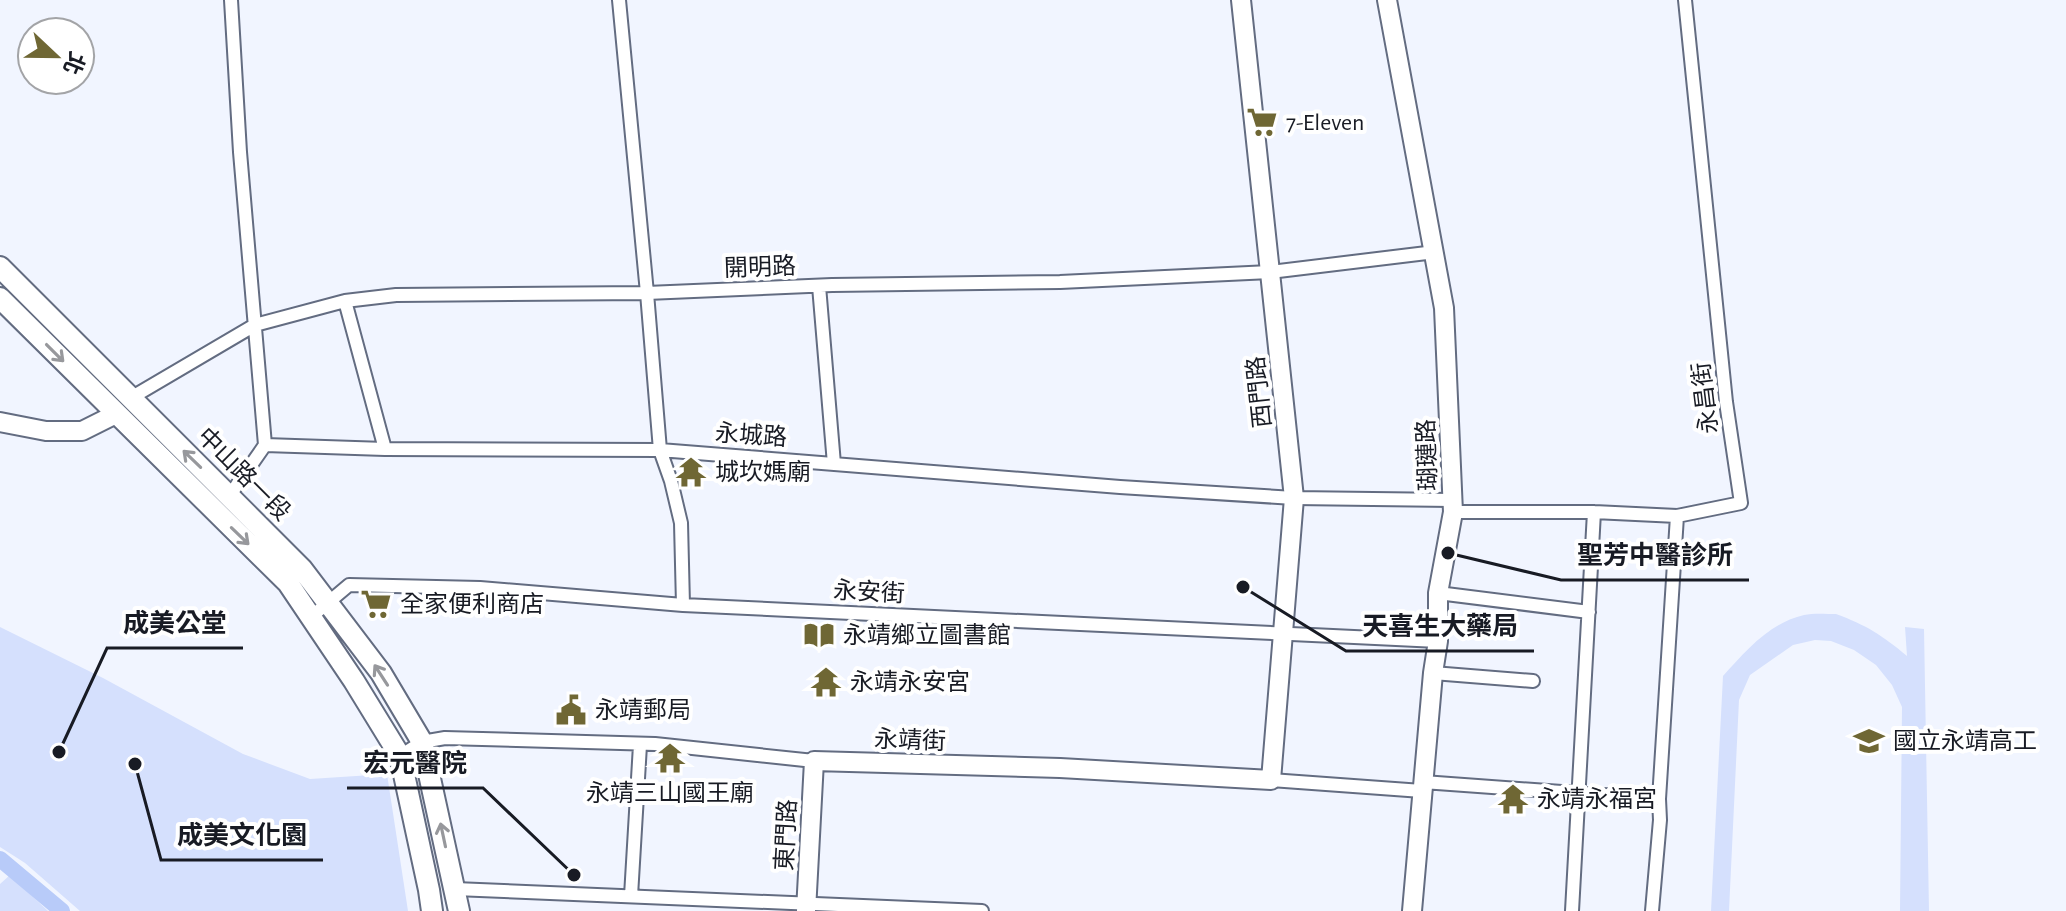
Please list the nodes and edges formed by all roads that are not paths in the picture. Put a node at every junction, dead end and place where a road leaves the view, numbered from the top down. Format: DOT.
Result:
graph roads {
  1 [pos="231,0"];
  2 [pos="619,0"];
  3 [pos="1241,0"];
  4 [pos="1387,0"];
  5 [pos="1685,0"];
  6 [pos="1435,252"];
  7 [pos="0,267"];
  8 [pos="1270,272"];
  9 [pos="819,286"];
  10 [pos="647,293"];
  11 [pos="0,298"];
  12 [pos="345,301"];
  13 [pos="255,325"];
  14 [pos="130,398"];
  15 [pos="116,414"];
  16 [pos="0,422"];
  17 [pos="265,445"];
  18 [pos="385,449"];
  19 [pos="660,450"];
  20 [pos="834,464"];
  21 [pos="230,495"];
  22 [pos="1294,498"];
  23 [pos="1453,506"];
  24 [pos="1594,512"];
  25 [pos="1677,516"];
  26 [pos="1438,593"];
  27 [pos="328,602"];
  28 [pos="683,605"];
  29 [pos="1589,612"];
  30 [pos="311,617"];
  31 [pos="1284,633"];
  32 [pos="1438,641"];
  33 [pos="1433,673"];
  34 [pos="1533,681"];
  35 [pos="422,742"];
  36 [pos="640,745"];
  37 [pos="400,756"];
  38 [pos="814,761"];
  39 [pos="1271,780"];
  40 [pos="1423,786"];
  41 [pos="1579,793"];
  42 [pos="1659,799"];
  43 [pos="455,889"];
  44 [pos="631,896"];
  45 [pos="806,907"];
  46 [pos="432,911"];
  47 [pos="459,911"];
  48 [pos="982,911"];
  49 [pos="1412,911"];
  50 [pos="1572,911"];
  51 [pos="1652,911"];
  1 -- 13 [label="street"];
  2 -- 10 [label="street"];
  3 -- 8 [label="street, 西門路"];
  4 -- 6 [label="street, 瑚璉路"];
  5 -- 25 [label="street, 永昌街"];
  6 -- 8 [label="street, 開明路"];
  6 -- 23 [label="street, 瑚璉路"];
  7 -- 14 [label="main road, 中山路一段"];
  8 -- 9 [label="street, 開明路"];
  8 -- 22 [label="street, 西門路"];
  9 -- 10 [label="street, 開明路"];
  9 -- 20 [label="street"];
  10 -- 12 [label="street, 開明路"];
  10 -- 19 [label="street"];
  11 -- 15 [label="main road, 中山路一段, one-way"];
  12 -- 13 [label="street, 開明路"];
  12 -- 18 [label="street"];
  13 -- 14 [label="street, 開明路"];
  13 -- 17 [label="street"];
  14 -- 15 [label="street, 開明路"];
  21 -- 14 [label="main road, 中山路一段, one-way"];
  15 -- 16 [label="street"];
  15 -- 30 [label="main road, 中山路一段, one-way"];
  17 -- 18 [label="street, 永城路"];
  17 -- 21 [label="street"];
  18 -- 19 [label="street, 永城路"];
  19 -- 20 [label="street, 永城路"];
  19 -- 28 [label="street"];
  20 -- 22 [label="street, 永城路"];
  21 -- 27 [label="main road, 中山路一段"];
  22 -- 23 [label="street, 永昌街"];
  22 -- 31 [label="street, 西門路"];
  23 -- 24 [label="street, 永昌街"];
  23 -- 26 [label="street, 瑚璉路"];
  24 -- 25 [label="street, 永昌街"];
  24 -- 29 [label="street"];
  25 -- 42 [label="street"];
  26 -- 29 [label="street"];
  26 -- 32 [label="street, 瑚璉路"];
  27 -- 28 [label="street, 永安街"];
  27 -- 30 [label="street, 永安街"];
  35 -- 27 [label="main road, 中山路一段, one-way"];
  28 -- 31 [label="street, 永安街"];
  29 -- 41 [label="street"];
  30 -- 37 [label="main road, 中山路一段"];
  31 -- 32 [label="street, 永安街"];
  31 -- 39 [label="street, 西門路"];
  32 -- 33 [label="street, 瑚璉路"];
  33 -- 34 [label="street"];
  33 -- 40 [label="street, 瑚璉路"];
  35 -- 36 [label="street, 永靖街"];
  35 -- 37 [label="street, 永靖街"];
  43 -- 35 [label="main road, 中山路一段, one-way"];
  36 -- 38 [label="street, 永靖街"];
  36 -- 44 [label="street"];
  37 -- 46 [label="main road, 中山路一段"];
  38 -- 39 [label="street, 永靖街"];
  38 -- 45 [label="street, 東門路"];
  39 -- 40 [label="street, 永靖街"];
  40 -- 41 [label="street, 永靖街"];
  40 -- 49 [label="street, 瑚璉路"];
  41 -- 42 [label="street, 永靖街"];
  41 -- 50 [label="street"];
  42 -- 51 [label="street"];
  43 -- 44 [label="street"];
  43 -- 47 [label="main road, 中山路一段"];
  44 -- 45 [label="street"];
  45 -- 48 [label="street"];
}
